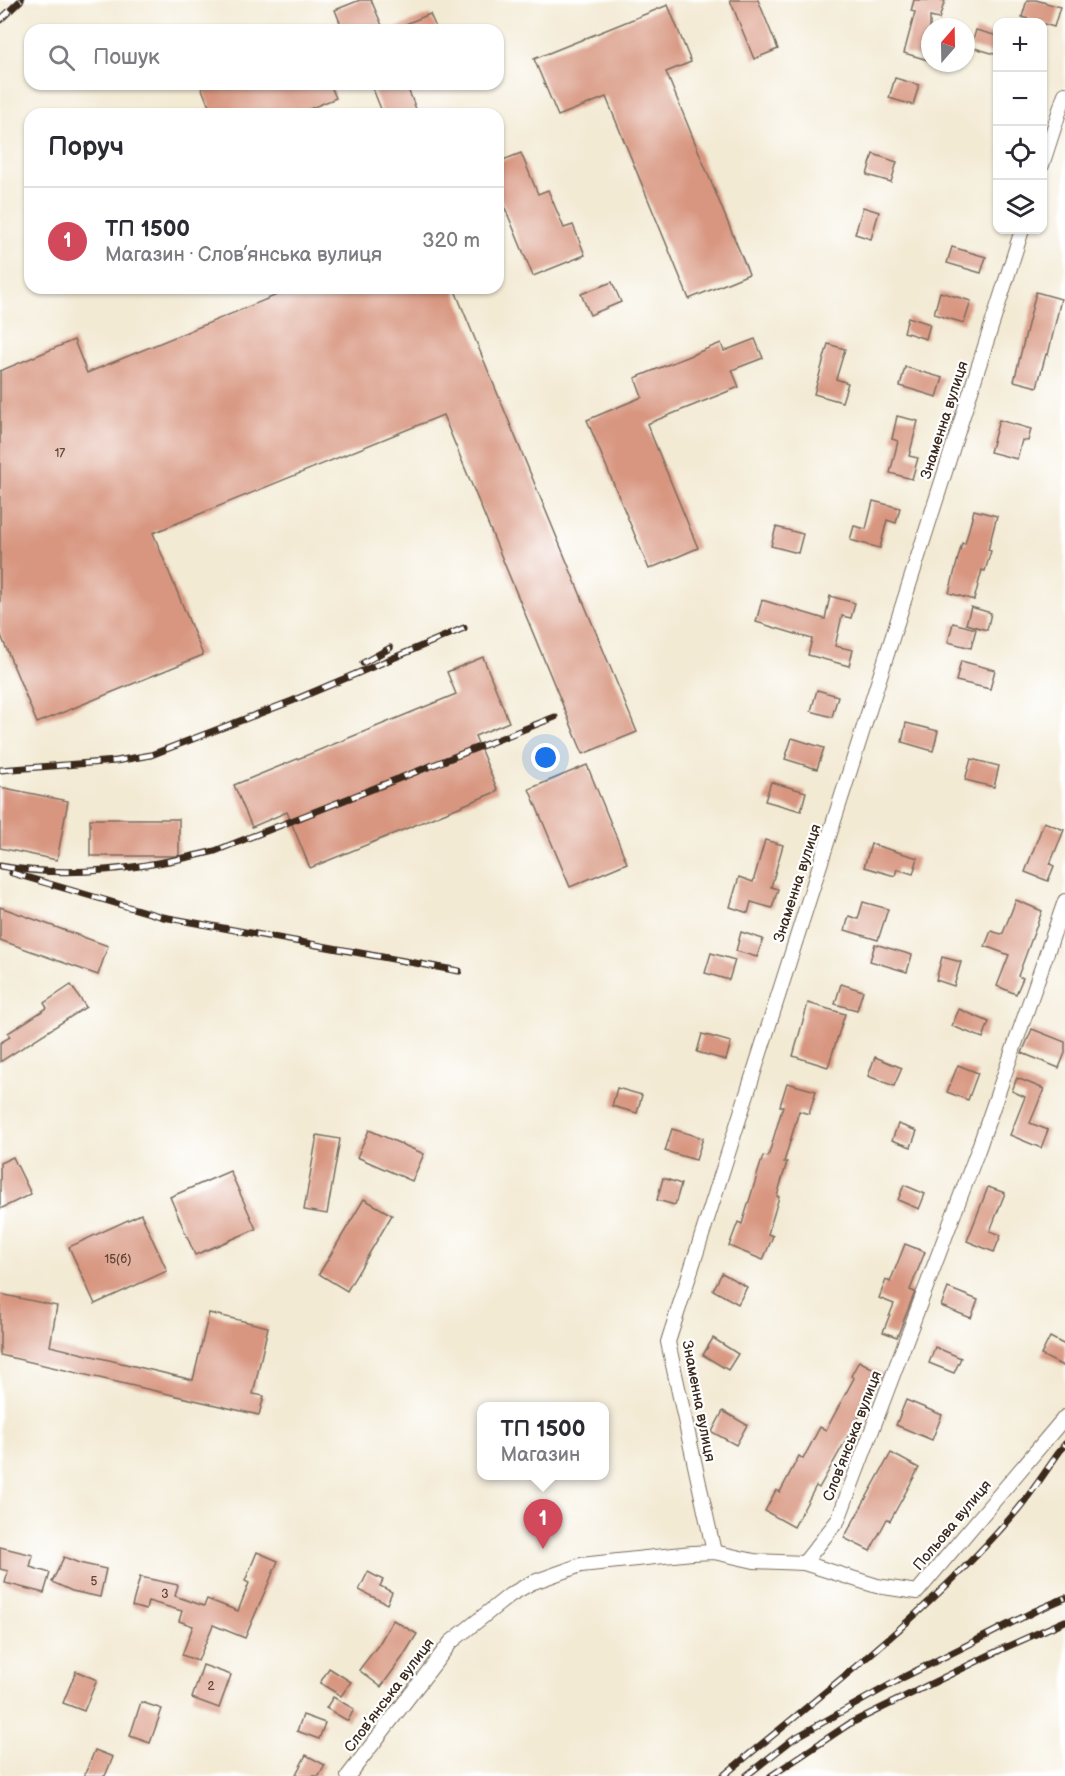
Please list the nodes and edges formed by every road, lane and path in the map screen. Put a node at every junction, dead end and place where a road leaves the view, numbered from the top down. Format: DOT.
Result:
graph roads {
  1 [pos="1065,94"];
  2 [pos="1047,150"];
  3 [pos="1021,234"];
  4 [pos="1065,901"];
  5 [pos="1065,1417"];
  6 [pos="714,1552"];
  7 [pos="804,1563"];
  8 [pos="348,1776"];
  1 -- 2 [label="street"];
  3 -- 6 [label="street, Знаменна вулиця"];
  4 -- 7 [label="street, Слов’янська вулиця"];
  5 -- 7 [label="street, Польова вулиця"];
  6 -- 7 [label="street, Слов’янська вулиця"];
  6 -- 8 [label="street, Слов’янська вулиця"];
}
